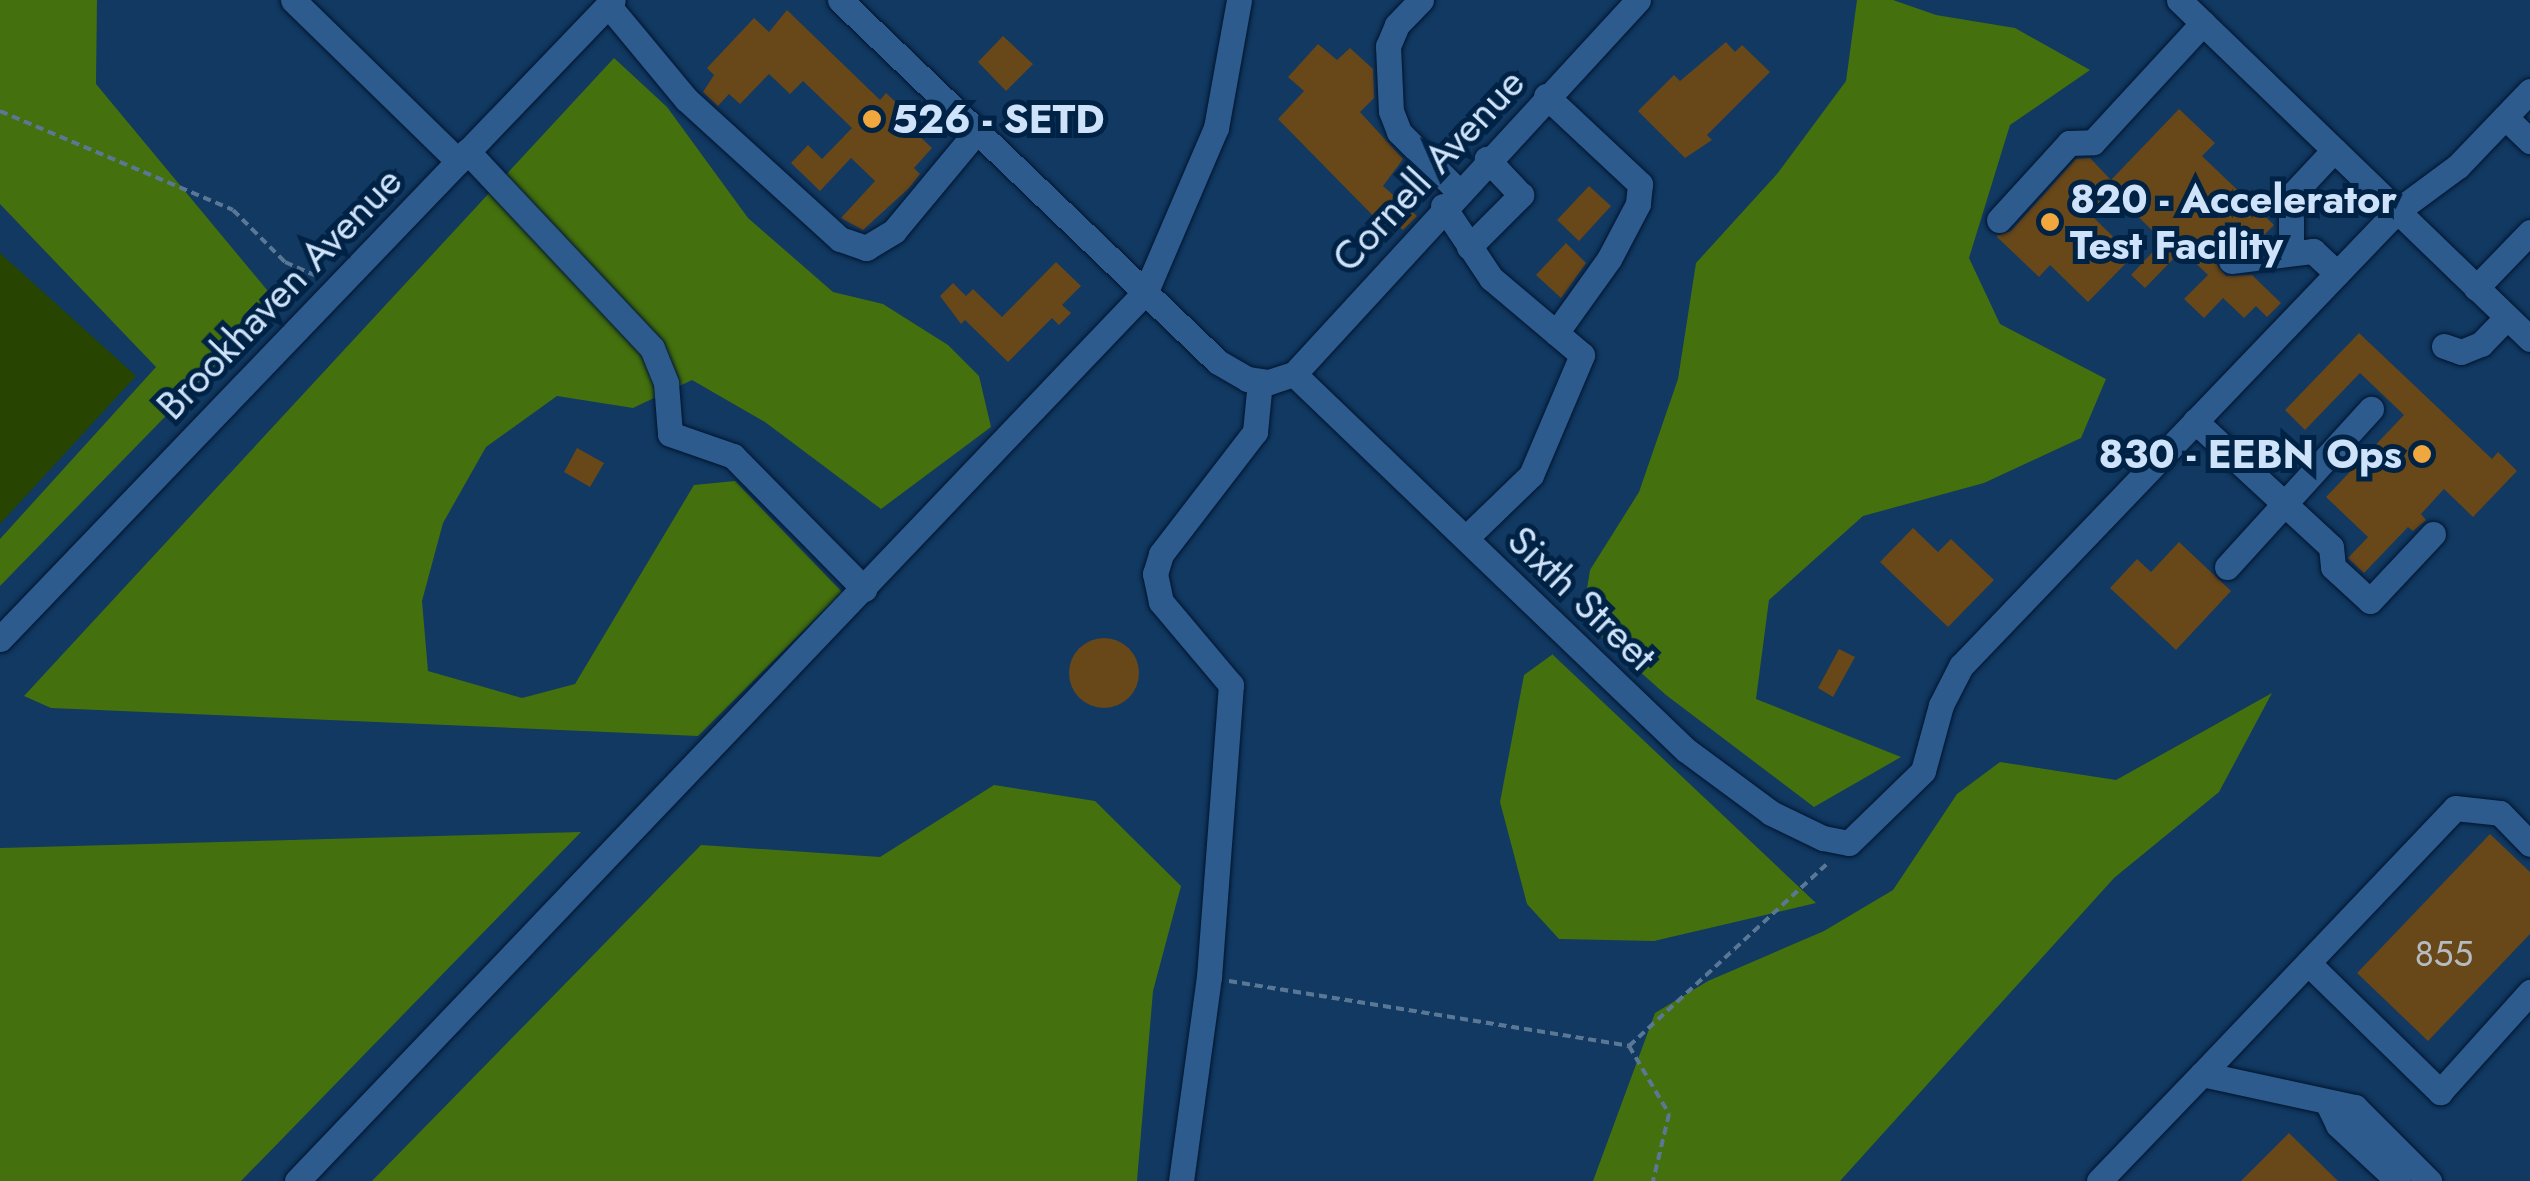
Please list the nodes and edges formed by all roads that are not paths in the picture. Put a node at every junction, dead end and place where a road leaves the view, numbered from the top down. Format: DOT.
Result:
graph roads {
  1 [pos="294,0"];
  2 [pos="840,0"];
  3 [pos="1239,0"];
  4 [pos="1422,0"];
  5 [pos="1638,0"];
  6 [pos="2178,0"];
  7 [pos="611,2"];
  8 [pos="2203,23"];
  9 [pos="2530,90"];
  10 [pos="1546,96"];
  11 [pos="2505,117"];
  12 [pos="978,130"];
  13 [pos="2530,141"];
  14 [pos="2334,150"];
  15 [pos="463,156"];
  16 [pos="1488,159"];
  17 [pos="1450,198"];
  18 [pos="2397,211"];
  19 [pos="1999,220"];
  20 [pos="2530,232"];
  21 [pos="1469,247"];
  22 [pos="2291,253"];
  23 [pos="2230,261"];
  24 [pos="2337,273"];
  25 [pos="2476,288"];
  26 [pos="1146,290"];
  27 [pos="2507,317"];
  28 [pos="1556,333"];
  29 [pos="2530,339"];
  30 [pos="2444,346"];
  31 [pos="1294,374"];
  32 [pos="1264,381"];
  33 [pos="2371,409"];
  34 [pos="2196,421"];
  35 [pos="2284,504"];
  36 [pos="2433,534"];
  37 [pos="1466,538"];
  38 [pos="2227,567"];
  39 [pos="864,589"];
  40 [pos="0,639"];
  41 [pos="2530,844"];
  42 [pos="2308,962"];
  43 [pos="2530,992"];
  44 [pos="2202,1074"];
  45 [pos="2328,1102"];
  46 [pos="297,1181"];
  47 [pos="1181,1181"];
  48 [pos="2099,1181"];
  49 [pos="2398,1181"];
  50 [pos="2429,1181"];
  1 -- 15 [label="street"];
  2 -- 12 [label="street"];
  3 -- 26 [label="street"];
  4 -- 17 [label="street"];
  5 -- 10 [label="street, Cornell Avenue"];
  6 -- 8 [label="street"];
  7 -- 12 [label="street"];
  7 -- 15 [label="street, Brookhaven Avenue"];
  8 -- 14 [label="street"];
  8 -- 19 [label="street"];
  9 -- 11 [label="street"];
  10 -- 16 [label="street, Cornell Avenue"];
  10 -- 28 [label="street"];
  11 -- 13 [label="street"];
  11 -- 18 [label="street"];
  12 -- 26 [label="street"];
  14 -- 18 [label="street"];
  14 -- 22 [label="street"];
  15 -- 39 [label="street"];
  15 -- 40 [label="street, Brookhaven Avenue"];
  16 -- 17 [label="street, Cornell Avenue"];
  16 -- 21 [label="street"];
  17 -- 21 [label="street"];
  17 -- 31 [label="street, Cornell Avenue"];
  18 -- 24 [label="street"];
  18 -- 25 [label="street"];
  20 -- 25 [label="street"];
  21 -- 28 [label="street"];
  22 -- 23 [label="street"];
  22 -- 24 [label="street"];
  24 -- 34 [label="street"];
  25 -- 27 [label="street"];
  26 -- 32 [label="street"];
  26 -- 39 [label="street"];
  27 -- 29 [label="street"];
  27 -- 30 [label="street"];
  28 -- 37 [label="street"];
  31 -- 32 [label="street"];
  31 -- 37 [label="street, Sixth Street"];
  32 -- 47 [label="street"];
  33 -- 35 [label="street"];
  34 -- 35 [label="street"];
  34 -- 37 [label="street, Sixth Street"];
  35 -- 36 [label="street"];
  35 -- 38 [label="street"];
  39 -- 46 [label="street"];
  41 -- 42 [label="street"];
  42 -- 43 [label="street"];
  42 -- 44 [label="street"];
  44 -- 45 [label="street"];
  44 -- 48 [label="street"];
  45 -- 49 [label="street"];
  45 -- 50 [label="street"];
}
